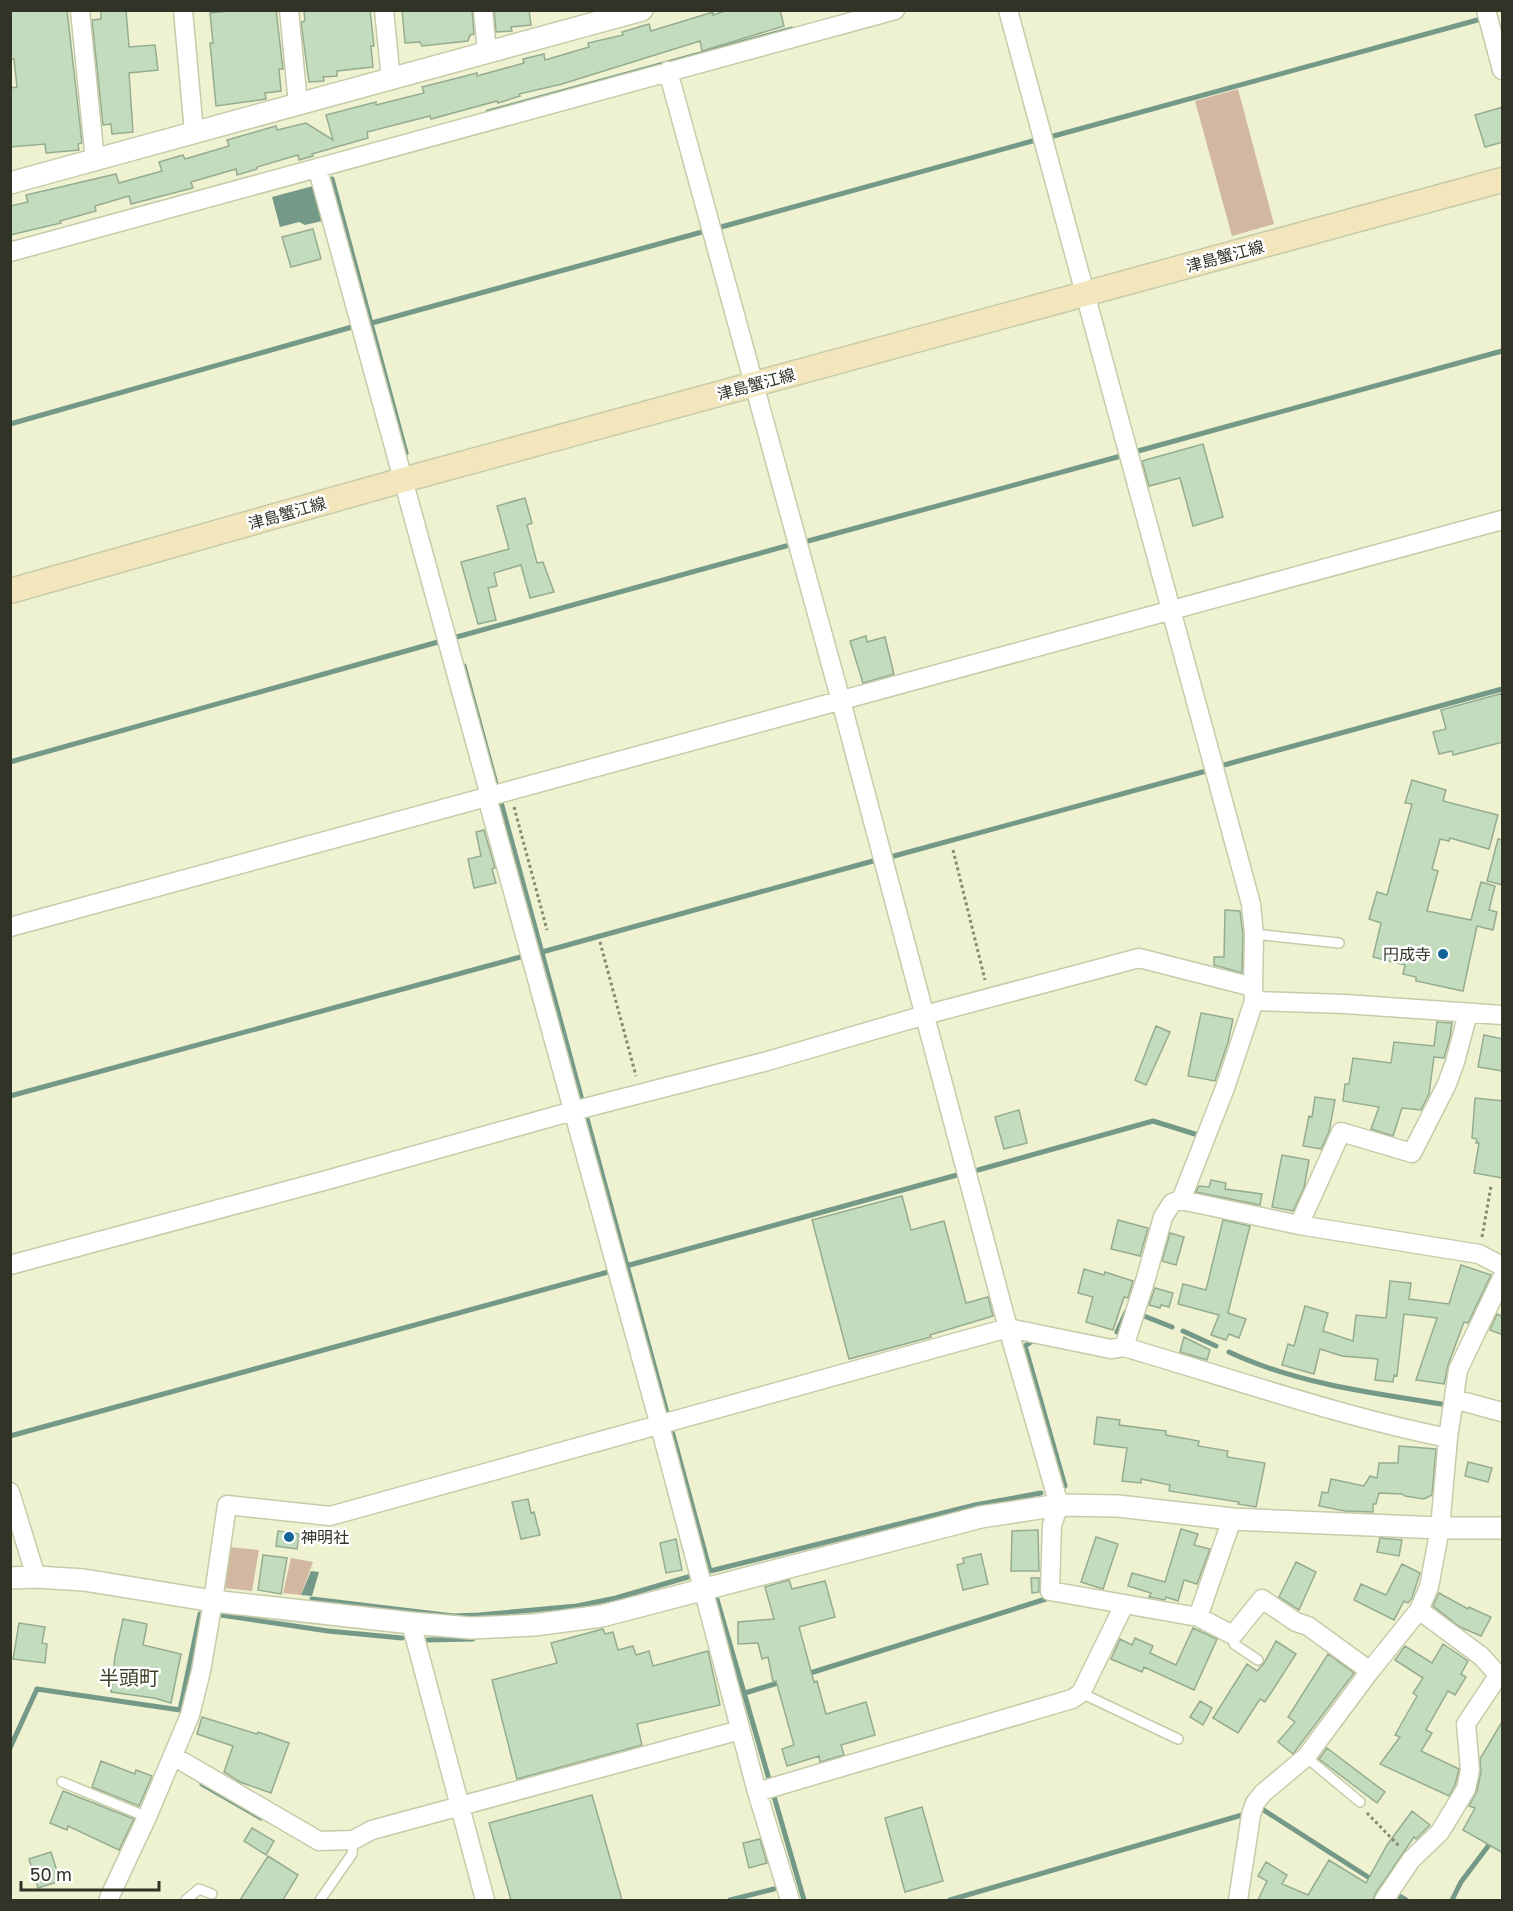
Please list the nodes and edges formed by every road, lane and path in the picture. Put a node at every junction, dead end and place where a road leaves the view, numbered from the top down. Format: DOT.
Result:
graph roads {
  1 [pos="80,10"];
  2 [pos="183,10"];
  3 [pos="288,10"];
  4 [pos="384,10"];
  5 [pos="483,10"];
  6 [pos="642,10"];
  7 [pos="895,10"];
  8 [pos="1008,10"];
  9 [pos="1486,10"];
  10 [pos="581,19"];
  11 [pos="487,53"];
  12 [pos="1503,70"];
  13 [pos="668,72"];
  14 [pos="391,80"];
  15 [pos="298,104"];
  16 [pos="194,132"];
  17 [pos="95,161"];
  18 [pos="318,170"];
  19 [pos="1503,180"];
  20 [pos="10,183"];
  21 [pos="10,252"];
  22 [pos="1085,294"];
  23 [pos="753,385"];
  24 [pos="403,480"];
  25 [pos="1503,520"];
  26 [pos="10,591"];
  27 [pos="1172,611"];
  28 [pos="841,701"];
  29 [pos="497,795"];
  30 [pos="953,850"];
  31 [pos="10,927"];
  32 [pos="547,930"];
  33 [pos="1254,934"];
  34 [pos="600,942"];
  35 [pos="1339,943"];
  36 [pos="1253,994"];
  37 [pos="989,998"];
  38 [pos="1468,1013"];
  39 [pos="926,1015"];
  40 [pos="1503,1015"];
  41 [pos="640,1093"];
  42 [pos="582,1108"];
  43 [pos="1491,1186"];
  44 [pos="1181,1200"];
  45 [pos="1299,1225"];
  46 [pos="1479,1254"];
  47 [pos="10,1265"];
  48 [pos="1503,1266"];
  49 [pos="1503,1278"];
  50 [pos="1008,1328"];
  51 [pos="1124,1347"];
  52 [pos="1454,1398"];
  53 [pos="1503,1412"];
  54 [pos="667,1423"];
  55 [pos="1448,1438"];
  56 [pos="10,1492"];
  57 [pos="1059,1505"];
  58 [pos="1232,1519"];
  59 [pos="1440,1528"];
  60 [pos="1503,1528"];
  61 [pos="36,1577"];
  62 [pos="10,1578"];
  63 [pos="702,1588"];
  64 [pos="213,1601"];
  65 [pos="1124,1605"];
  66 [pos="1419,1610"];
  67 [pos="1198,1617"];
  68 [pos="411,1623"];
  69 [pos="1233,1635"];
  70 [pos="1258,1660"];
  71 [pos="1370,1671"];
  72 [pos="1500,1677"];
  73 [pos="1081,1693"];
  74 [pos="740,1730"];
  75 [pos="1178,1739"];
  76 [pos="173,1756"];
  77 [pos="1306,1757"];
  78 [pos="62,1782"];
  79 [pos="767,1789"];
  80 [pos="1360,1802"];
  81 [pos="460,1807"];
  82 [pos="147,1816"];
  83 [pos="353,1840"];
  84 [pos="1411,1860"];
  85 [pos="212,1894"];
  86 [pos="106,1900"];
  87 [pos="186,1900"];
  88 [pos="320,1900"];
  89 [pos="485,1900"];
  90 [pos="790,1900"];
  91 [pos="1238,1900"];
  92 [pos="1384,1900"];
  1 -- 17 [label="street"];
  2 -- 16 [label="street"];
  3 -- 15 [label="street"];
  4 -- 14 [label="street"];
  5 -- 11 [label="street"];
  6 -- 10 [label="street"];
  7 -- 13 [label="street"];
  8 -- 22 [label="street"];
  9 -- 12 [label="street"];
  10 -- 11 [label="street"];
  11 -- 14 [label="street"];
  13 -- 18 [label="street"];
  13 -- 23 [label="street"];
  14 -- 15 [label="street"];
  15 -- 16 [label="street"];
  16 -- 17 [label="street"];
  17 -- 20 [label="street"];
  18 -- 21 [label="street"];
  18 -- 24 [label="street"];
  19 -- 22 [label="main road, 津島蟹江線"];
  22 -- 23 [label="main road, 津島蟹江線"];
  22 -- 27 [label="street"];
  23 -- 24 [label="main road, 津島蟹江線"];
  23 -- 28 [label="street"];
  24 -- 26 [label="main road, 津島蟹江線"];
  24 -- 29 [label="street"];
  25 -- 27 [label="street"];
  27 -- 28 [label="street"];
  27 -- 33 [label="street"];
  28 -- 29 [label="street"];
  28 -- 39 [label="street"];
  29 -- 31 [label="street"];
  29 -- 32 [label="path"];
  29 -- 42 [label="street"];
  30 -- 37 [label="path"];
  33 -- 35 [label="lane"];
  33 -- 36 [label="street"];
  34 -- 41 [label="path"];
  36 -- 37 [label="street"];
  36 -- 38 [label="street"];
  36 -- 44 [label="street"];
  37 -- 39 [label="street"];
  38 -- 40 [label="street"];
  38 -- 45 [label="street"];
  39 -- 41 [label="street"];
  39 -- 50 [label="street"];
  41 -- 42 [label="street"];
  42 -- 47 [label="street"];
  42 -- 54 [label="street"];
  43 -- 46 [label="path"];
  44 -- 45 [label="street"];
  44 -- 51 [label="street"];
  45 -- 46 [label="street"];
  46 -- 48 [label="street"];
  49 -- 52 [label="street"];
  50 -- 51 [label="street"];
  50 -- 54 [label="street"];
  50 -- 57 [label="street"];
  51 -- 55 [label="street"];
  52 -- 53 [label="street"];
  52 -- 55 [label="street"];
  54 -- 63 [label="street"];
  54 -- 64 [label="street"];
  55 -- 59 [label="street"];
  56 -- 61 [label="street"];
  57 -- 58 [label="street"];
  57 -- 63 [label="street"];
  57 -- 65 [label="street"];
  58 -- 59 [label="street"];
  58 -- 67 [label="street"];
  59 -- 60 [label="street"];
  59 -- 66 [label="street"];
  61 -- 62 [label="street"];
  61 -- 64 [label="street"];
  63 -- 68 [label="street"];
  63 -- 74 [label="street"];
  64 -- 68 [label="street"];
  64 -- 76 [label="street"];
  65 -- 67 [label="street"];
  65 -- 73 [label="street"];
  66 -- 71 [label="street"];
  66 -- 72 [label="street"];
  67 -- 69 [label="street"];
  68 -- 81 [label="street"];
  69 -- 70 [label="lane"];
  69 -- 71 [label="street"];
  71 -- 77 [label="street"];
  72 -- 84 [label="street"];
  73 -- 75 [label="lane"];
  73 -- 79 [label="street"];
  74 -- 79 [label="street"];
  74 -- 81 [label="street"];
  76 -- 82 [label="street"];
  76 -- 83 [label="street"];
  77 -- 80 [label="lane"];
  77 -- 91 [label="street"];
  78 -- 82 [label="lane"];
  79 -- 90 [label="street"];
  80 -- 84 [label="path"];
  81 -- 83 [label="street"];
  81 -- 89 [label="street"];
  82 -- 86 [label="street"];
  83 -- 88 [label="lane"];
  84 -- 92 [label="street"];
  85 -- 87 [label="lane"];
}
